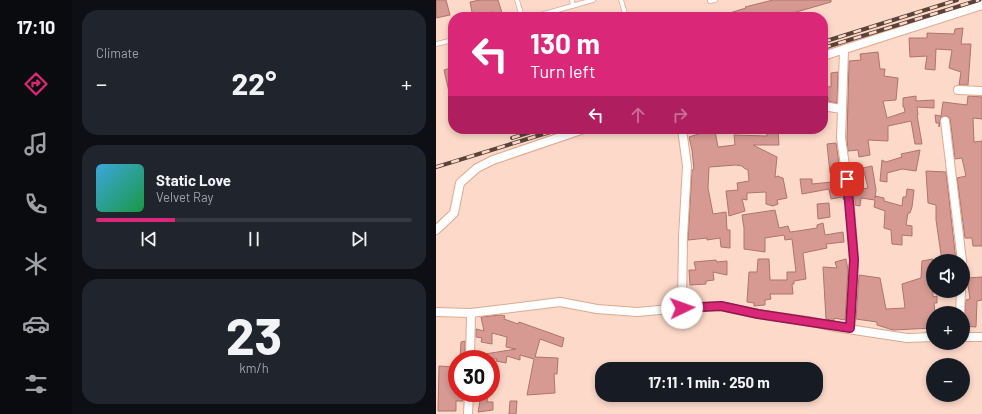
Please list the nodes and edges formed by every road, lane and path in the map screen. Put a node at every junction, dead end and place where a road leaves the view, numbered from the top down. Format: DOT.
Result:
graph roads {
  1 [pos="517,0"];
  2 [pos="572,0"];
  3 [pos="593,0"];
  4 [pos="621,0"];
  5 [pos="710,0"];
  6 [pos="715,0"];
  7 [pos="982,5"];
  8 [pos="572,6"];
  9 [pos="521,12"];
  10 [pos="551,12"];
  11 [pos="625,12"];
  12 [pos="448,41"];
  13 [pos="436,44"];
  14 [pos="844,50"];
  15 [pos="828,55"];
  16 [pos="958,90"];
  17 [pos="982,91"];
  18 [pos="828,107"];
  19 [pos="841,109"];
  20 [pos="946,121"];
  21 [pos="569,134"];
  22 [pos="683,134"];
  23 [pos="436,230"];
  24 [pos="961,254"];
  25 [pos="682,308"];
  26 [pos="436,312"];
  27 [pos="471,313"];
  28 [pos="850,328"];
  29 [pos="926,337"];
  30 [pos="970,337"];
  31 [pos="982,337"];
  32 [pos="470,350"];
  33 [pos="468,402"];
  34 [pos="468,414"];
  1 -- 9 [label="lane"];
  2 -- 8 [label="lane"];
  3 -- 8 [label="lane"];
  4 -- 11 [label="lane"];
  5 -- 6 [label="lane"];
  7 -- 14 [label="street"];
  8 -- 10 [label="lane"];
  12 -- 13 [label="lane"];
  14 -- 15 [label="street"];
  14 -- 19 [label="street"];
  16 -- 17 [label="street"];
  18 -- 19 [label="street"];
  19 -- 28 [label="street"];
  20 -- 24 [label="street"];
  21 -- 23 [label="street"];
  22 -- 25 [label="street"];
  25 -- 27 [label="street"];
  25 -- 28 [label="street"];
  26 -- 27 [label="street"];
  27 -- 32 [label="street"];
  28 -- 29 [label="street"];
  30 -- 31 [label="street"];
  33 -- 34 [label="street"];
}
